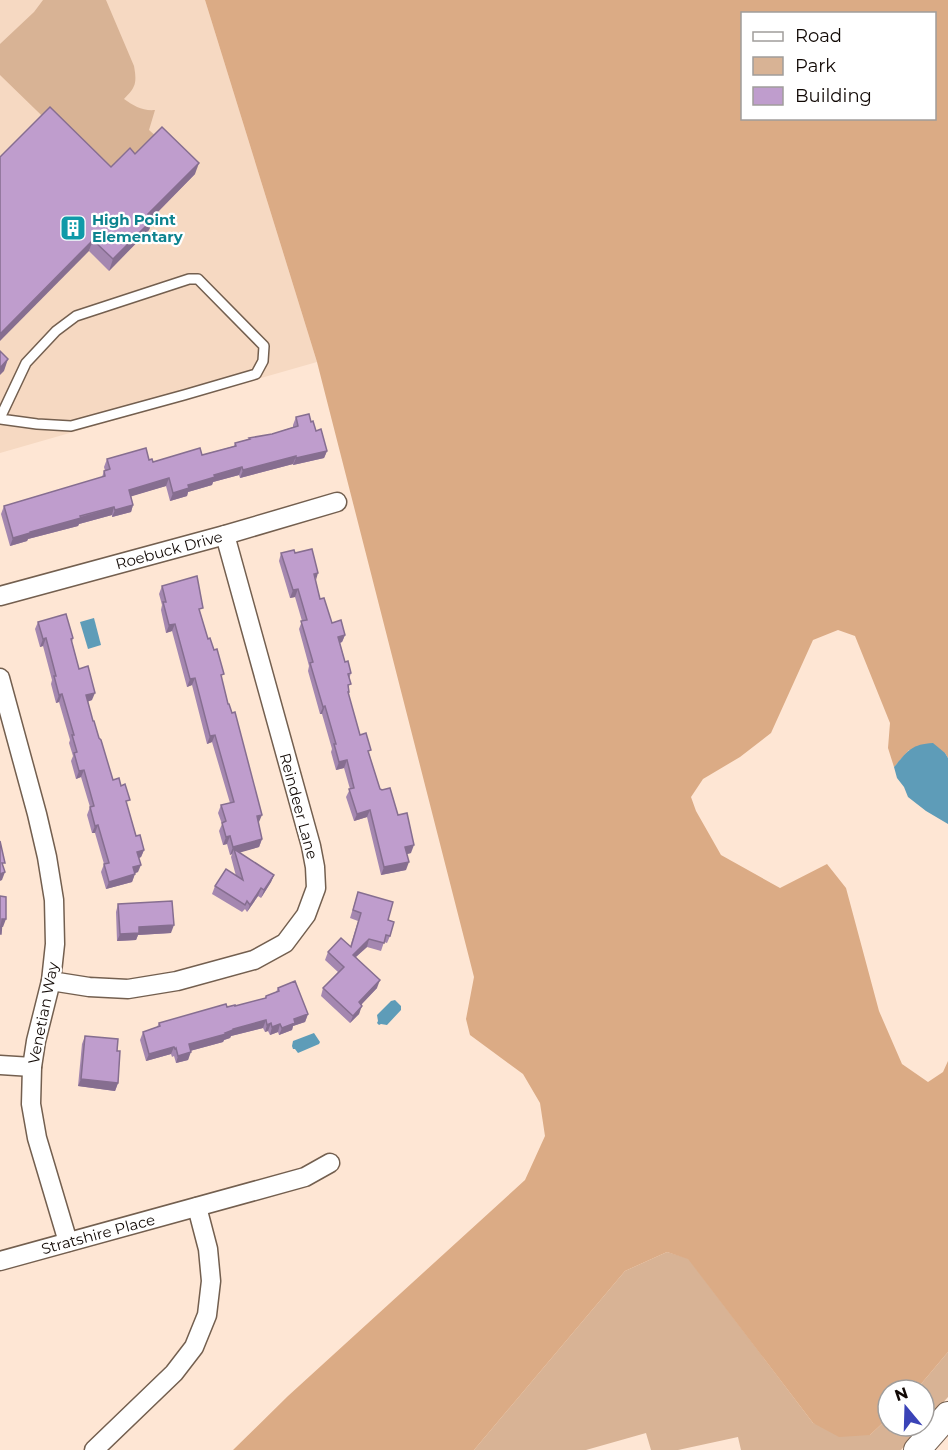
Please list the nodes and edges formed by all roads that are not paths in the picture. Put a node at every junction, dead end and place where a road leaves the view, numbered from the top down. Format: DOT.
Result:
graph roads {
  1 [pos="0,419"];
  2 [pos="337,502"];
  3 [pos="225,535"];
  4 [pos="0,596"];
  5 [pos="0,678"];
  6 [pos="51,981"];
  7 [pos="0,1065"];
  8 [pos="32,1067"];
  9 [pos="330,1163"];
  10 [pos="197,1207"];
  11 [pos="69,1242"];
  12 [pos="0,1261"];
  13 [pos="948,1415"];
  14 [pos="94,1450"];
  15 [pos="917,1450"];
  1 -- 1 [label="lane"];
  2 -- 3 [label="street, Roebuck Drive"];
  3 -- 4 [label="street, Roebuck Drive"];
  3 -- 6 [label="street, Reindeer Lane"];
  5 -- 6 [label="street, Venetian Way"];
  6 -- 8 [label="street, Venetian Way"];
  7 -- 8 [label="street"];
  8 -- 11 [label="street, Venetian Way"];
  9 -- 10 [label="street, Stratshire Place"];
  10 -- 11 [label="street, Stratshire Place"];
  10 -- 14 [label="street"];
  11 -- 12 [label="street, Stratshire Place"];
  13 -- 15 [label="main road"];
}
